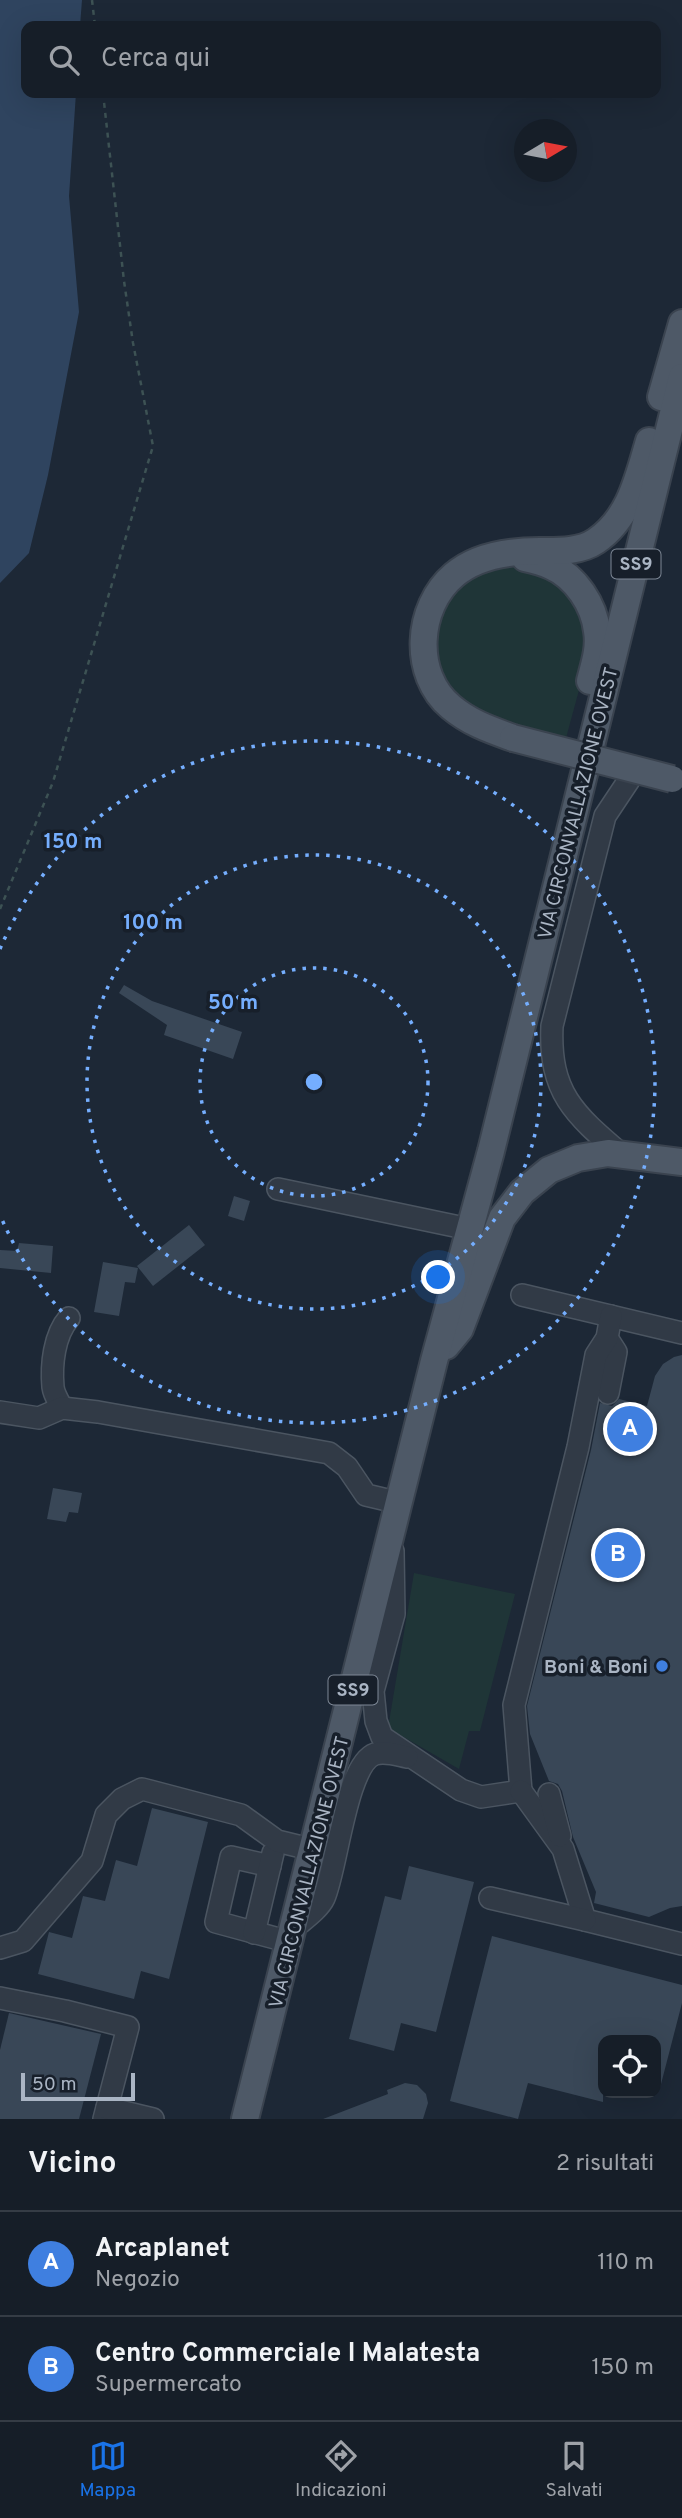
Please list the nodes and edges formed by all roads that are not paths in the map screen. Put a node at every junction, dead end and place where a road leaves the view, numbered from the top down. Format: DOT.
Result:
graph roads {
  1 [pos="682,323"];
  2 [pos="682,377"];
  3 [pos="513,554"];
  4 [pos="629,780"];
  5 [pos="677,780"];
  6 [pos="544,937"];
  7 [pos="622,1154"];
  8 [pos="682,1162"];
  9 [pos="278,1189"];
  10 [pos="468,1228"];
  11 [pos="522,1295"];
  12 [pos="611,1316"];
  13 [pos="69,1318"];
  14 [pos="682,1333"];
  15 [pos="607,1338"];
  16 [pos="434,1361"];
  17 [pos="608,1393"];
  18 [pos="62,1408"];
  19 [pos="0,1412"];
  20 [pos="400,1503"];
  21 [pos="393,1531"];
  22 [pos="408,1757"];
  23 [pos="521,1791"];
  24 [pos="549,1794"];
  25 [pos="277,1841"];
  26 [pos="563,1849"];
  27 [pos="314,1850"];
  28 [pos="270,1866"];
  29 [pos="490,1898"];
  30 [pos="585,1920"];
  31 [pos="254,1933"];
  32 [pos="292,1935"];
  33 [pos="682,1944"];
  34 [pos="0,1948"];
  35 [pos="0,1998"];
  36 [pos="106,2114"];
  37 [pos="153,2119"];
  38 [pos="246,2119"];
  1 -- 3 [label="main road"];
  2 -- 6 [label="main road, VIA CIRCONVALLAZIONE OVEST / SS9"];
  3 -- 5 [label="main road, bridge"];
  3 -- 6 [label="main road"];
  4 -- 7 [label="street"];
  6 -- 10 [label="main road, VIA CIRCONVALLAZIONE OVEST / SS9"];
  7 -- 8 [label="main road"];
  7 -- 16 [label="main road"];
  9 -- 10 [label="street"];
  10 -- 16 [label="main road, VIA CIRCONVALLAZIONE OVEST / SS9"];
  11 -- 12 [label="street"];
  12 -- 14 [label="street"];
  12 -- 15 [label="street"];
  13 -- 18 [label="street"];
  15 -- 17 [label="street"];
  15 -- 23 [label="street"];
  16 -- 20 [label="main road, VIA CIRCONVALLAZIONE OVEST / SS9"];
  18 -- 19 [label="street"];
  18 -- 20 [label="street"];
  20 -- 21 [label="main road, VIA CIRCONVALLAZIONE OVEST / SS9"];
  21 -- 22 [label="street"];
  21 -- 27 [label="main road, VIA CIRCONVALLAZIONE OVEST / SS9"];
  22 -- 23 [label="street"];
  22 -- 32 [label="street"];
  23 -- 26 [label="street"];
  24 -- 26 [label="street"];
  25 -- 27 [label="street"];
  25 -- 28 [label="street"];
  25 -- 34 [label="street"];
  26 -- 30 [label="street"];
  27 -- 32 [label="main road, VIA CIRCONVALLAZIONE OVEST / SS9"];
  28 -- 31 [label="street"];
  28 -- 31 [label="street"];
  29 -- 30 [label="street"];
  30 -- 33 [label="street"];
  31 -- 32 [label="street"];
  32 -- 38 [label="main road, VIA CIRCONVALLAZIONE OVEST / SS9"];
  35 -- 36 [label="street"];
  36 -- 37 [label="street"];
}
